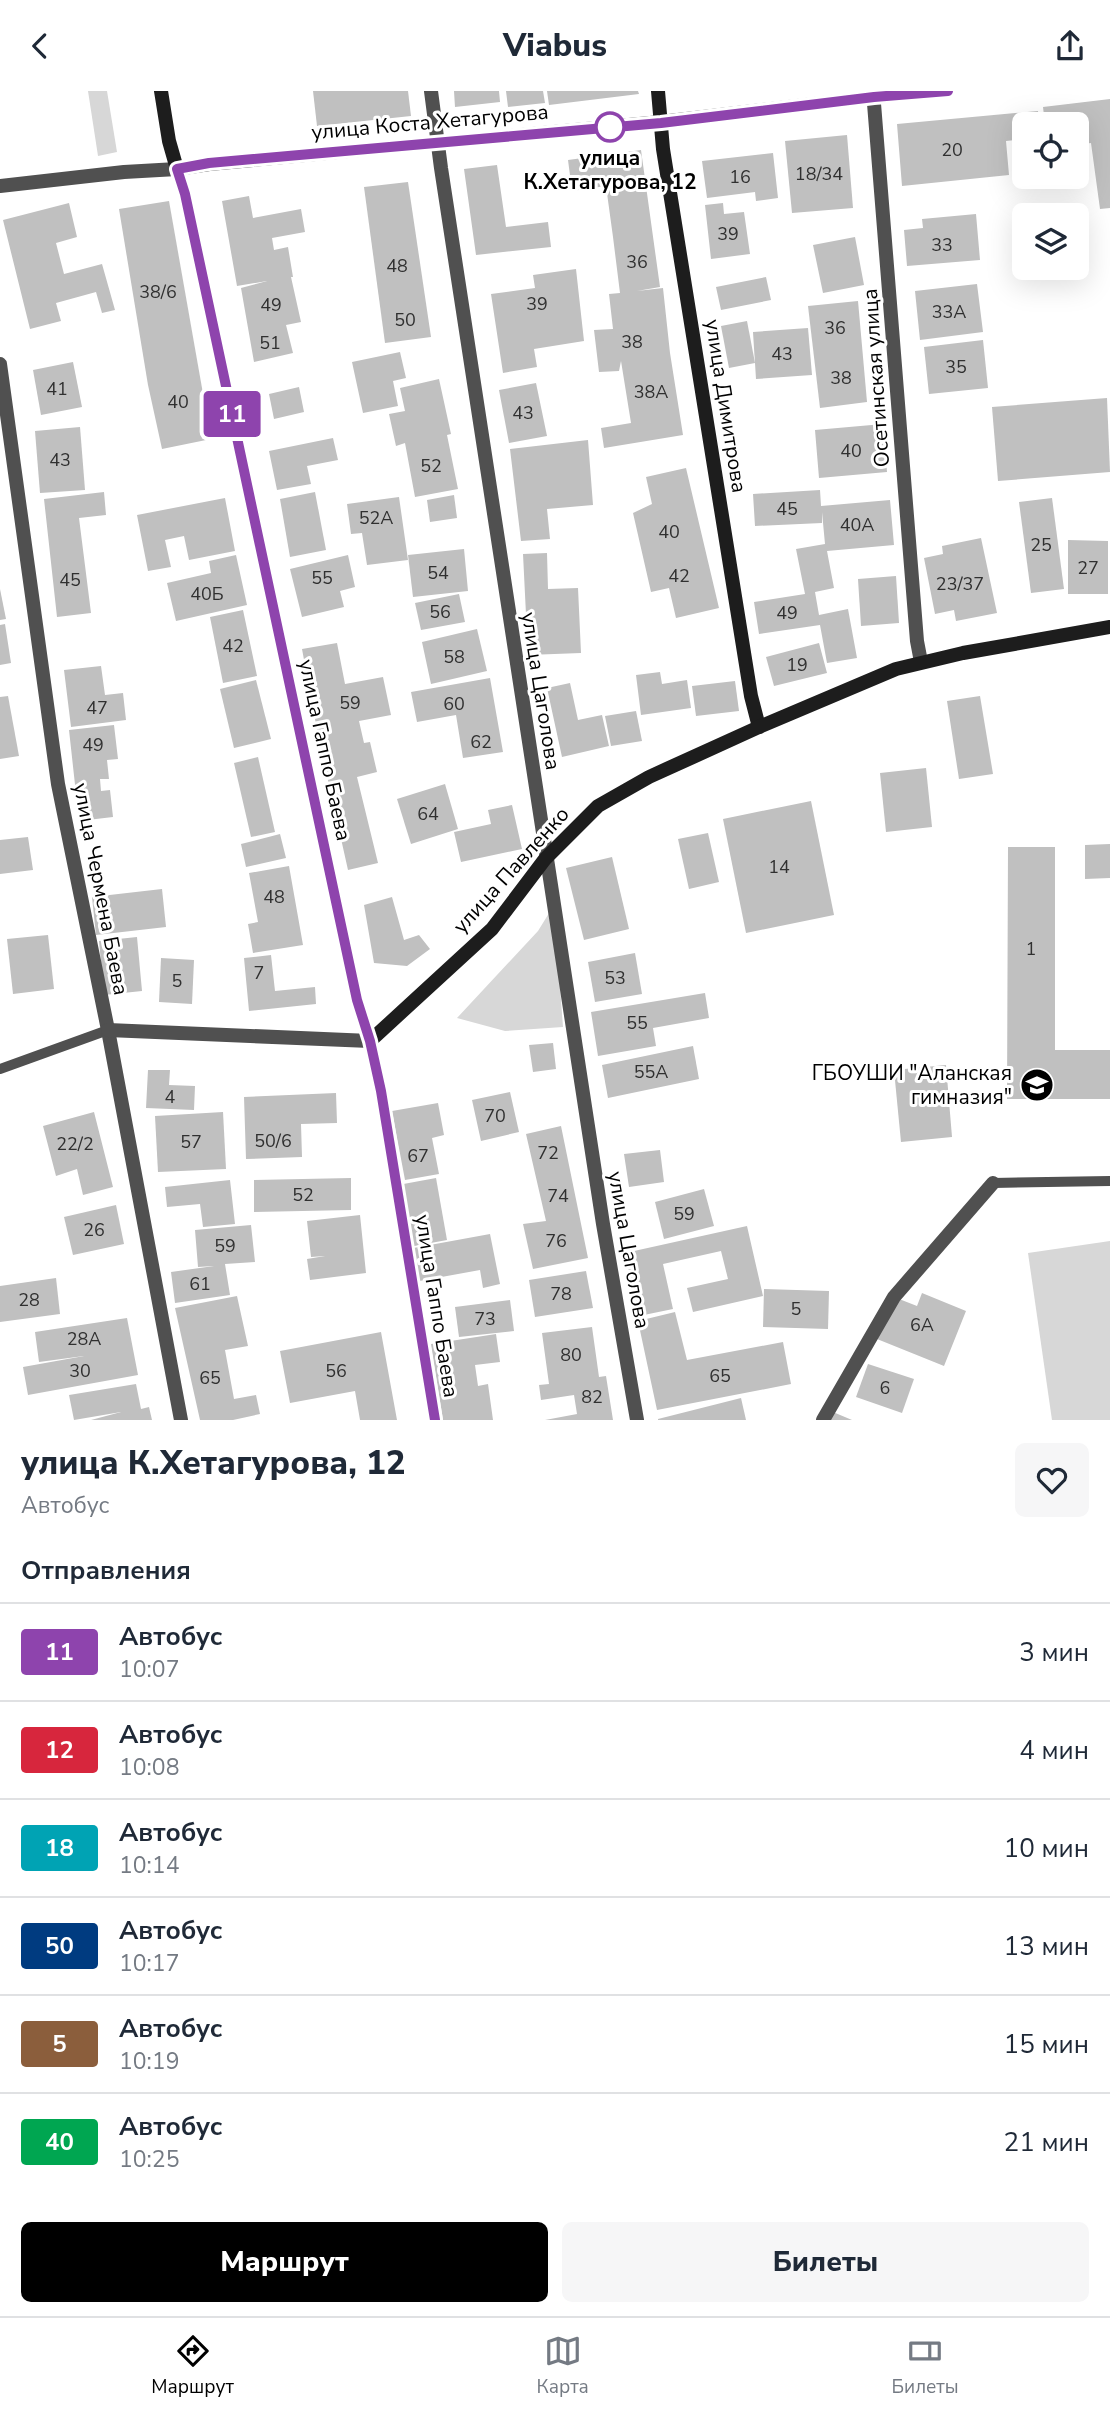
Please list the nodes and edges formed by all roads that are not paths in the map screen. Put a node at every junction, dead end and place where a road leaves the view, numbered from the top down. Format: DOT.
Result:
graph roads {
  1 [pos="161,91"];
  2 [pos="431,91"];
  3 [pos="658,91"];
  4 [pos="948,91"];
  5 [pos="874,94"];
  6 [pos="661,123"];
  7 [pos="438,143"];
  8 [pos="177,169"];
  9 [pos="0,186"];
  10 [pos="0,364"];
  11 [pos="1110,627"];
  12 [pos="921,663"];
  13 [pos="759,727"];
  14 [pos="545,859"];
  15 [pos="108,1030"];
  16 [pos="370,1041"];
  17 [pos="0,1069"];
  18 [pos="1110,1181"];
  19 [pos="993,1183"];
  20 [pos="181,1420"];
  21 [pos="435,1420"];
  22 [pos="637,1420"];
  23 [pos="823,1420"];
  1 -- 8 [label="main road, улица Гаппо Баева"];
  2 -- 7 [label="street, улица Цаголова"];
  3 -- 6 [label="main road, улица Димитрова"];
  4 -- 5 [label="main road, улица Коста Хетагурова"];
  5 -- 6 [label="main road, улица Коста Хетагурова"];
  5 -- 12 [label="street, Осетинская улица"];
  6 -- 7 [label="main road, улица Коста Хетагурова"];
  6 -- 13 [label="main road, улица Димитрова"];
  7 -- 8 [label="main road, улица Коста Хетагурова"];
  7 -- 14 [label="street, улица Цаголова"];
  8 -- 9 [label="street, улица Коста Хетагурова"];
  8 -- 16 [label="street, улица Гаппо Баева"];
  10 -- 15 [label="street, улица Чермена Баева"];
  11 -- 12 [label="main road, улица Павленко"];
  12 -- 13 [label="main road, улица Павленко"];
  13 -- 14 [label="main road, улица Павленко"];
  14 -- 16 [label="main road, улица Павленко"];
  14 -- 22 [label="street, улица Цаголова"];
  15 -- 16 [label="street"];
  15 -- 17 [label="lane"];
  15 -- 20 [label="street, улица Чермена Баева"];
  16 -- 21 [label="main road, улица Гаппо Баева"];
  18 -- 19 [label="lane"];
  19 -- 23 [label="street"];
}
